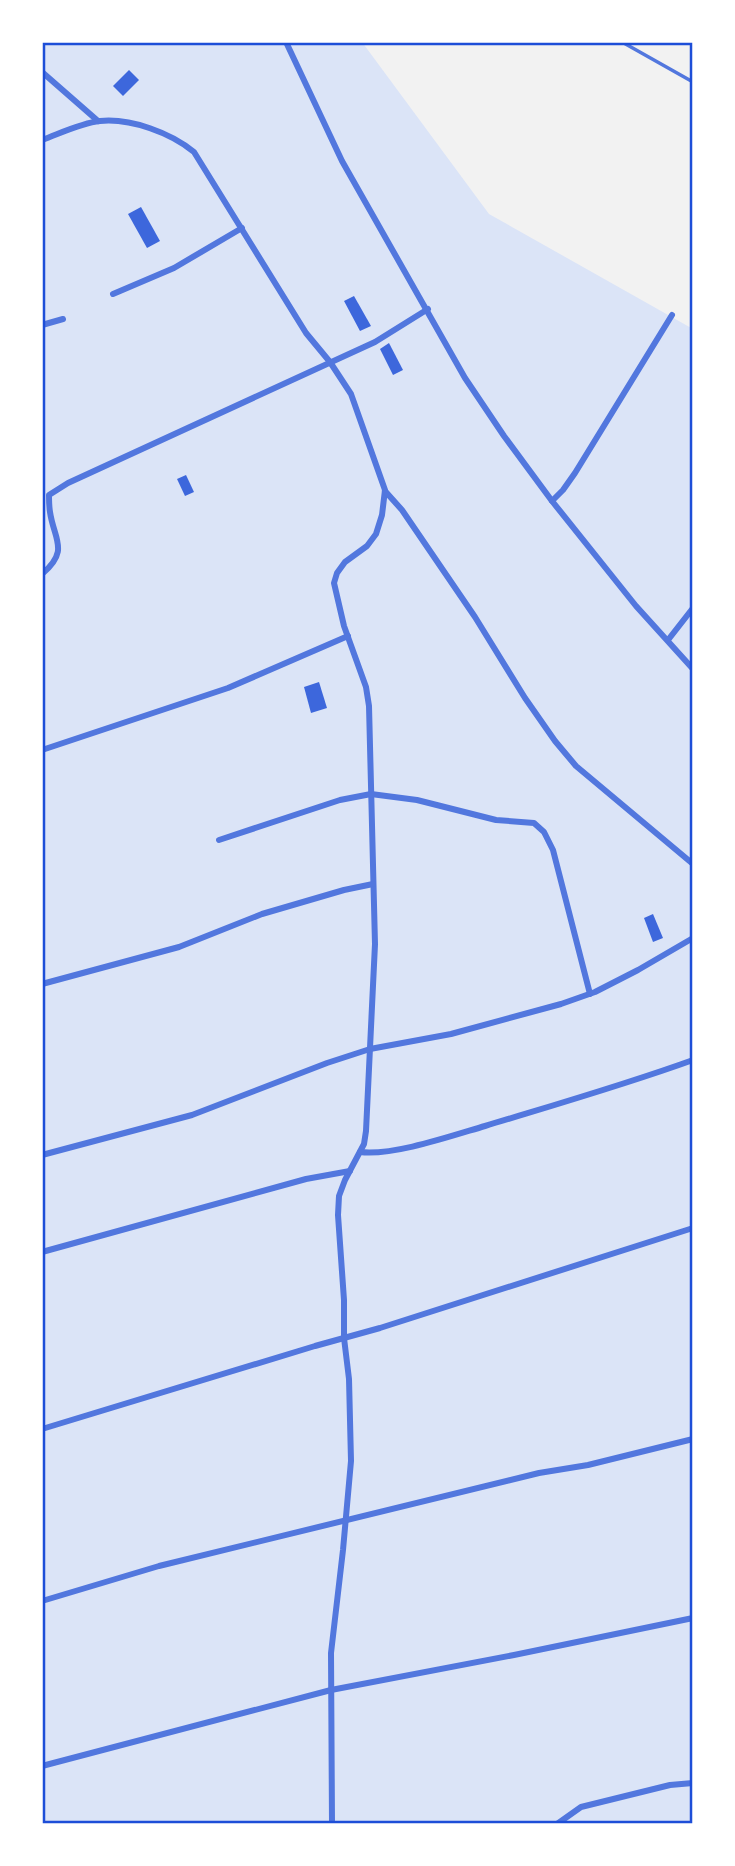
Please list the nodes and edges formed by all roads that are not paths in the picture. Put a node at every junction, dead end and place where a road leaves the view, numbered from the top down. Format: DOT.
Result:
graph roads {
  1 [pos="286,42"];
  2 [pos="622,42"];
  3 [pos="42,72"];
  4 [pos="693,82"];
  5 [pos="98,121"];
  6 [pos="42,140"];
  7 [pos="242,228"];
  8 [pos="113,294"];
  9 [pos="428,309"];
  10 [pos="672,315"];
  11 [pos="63,319"];
  12 [pos="42,326"];
  13 [pos="330,362"];
  14 [pos="385,490"];
  15 [pos="552,501"];
  16 [pos="42,574"];
  17 [pos="693,608"];
  18 [pos="348,636"];
  19 [pos="668,640"];
  20 [pos="693,668"];
  21 [pos="42,750"];
  22 [pos="371,794"];
  23 [pos="219,840"];
  24 [pos="693,864"];
  25 [pos="373,884"];
  26 [pos="693,938"];
  27 [pos="42,984"];
  28 [pos="590,994"];
  29 [pos="370,1049"];
  30 [pos="693,1060"];
  31 [pos="360,1152"];
  32 [pos="42,1155"];
  33 [pos="349,1171"];
  34 [pos="693,1228"];
  35 [pos="42,1252"];
  36 [pos="344,1338"];
  37 [pos="42,1429"];
  38 [pos="693,1439"];
  39 [pos="345,1521"];
  40 [pos="42,1601"];
  41 [pos="693,1618"];
  42 [pos="331,1690"];
  43 [pos="42,1766"];
  44 [pos="693,1783"];
  45 [pos="332,1824"];
  46 [pos="557,1824"];
  1 -- 9 [label="street"];
  2 -- 4 [label="lane"];
  3 -- 5 [label="street"];
  5 -- 6 [label="street"];
  5 -- 7 [label="street"];
  7 -- 8 [label="street"];
  7 -- 13 [label="street"];
  9 -- 13 [label="street"];
  9 -- 15 [label="street"];
  10 -- 15 [label="street"];
  11 -- 12 [label="street"];
  13 -- 14 [label="street"];
  13 -- 16 [label="street"];
  14 -- 18 [label="street"];
  14 -- 24 [label="street"];
  15 -- 19 [label="street"];
  17 -- 19 [label="street"];
  18 -- 21 [label="street"];
  18 -- 22 [label="street"];
  19 -- 20 [label="street"];
  22 -- 23 [label="street"];
  22 -- 25 [label="street"];
  22 -- 28 [label="street"];
  25 -- 27 [label="street"];
  25 -- 29 [label="street"];
  26 -- 28 [label="street"];
  28 -- 29 [label="street"];
  29 -- 31 [label="street"];
  29 -- 32 [label="street"];
  30 -- 31 [label="street"];
  31 -- 33 [label="street"];
  33 -- 35 [label="street"];
  33 -- 36 [label="street"];
  34 -- 36 [label="street"];
  36 -- 37 [label="street"];
  36 -- 39 [label="street"];
  38 -- 39 [label="street"];
  39 -- 40 [label="street"];
  39 -- 42 [label="street"];
  41 -- 42 [label="street"];
  42 -- 43 [label="street"];
  42 -- 45 [label="street"];
  44 -- 46 [label="street"];
}
